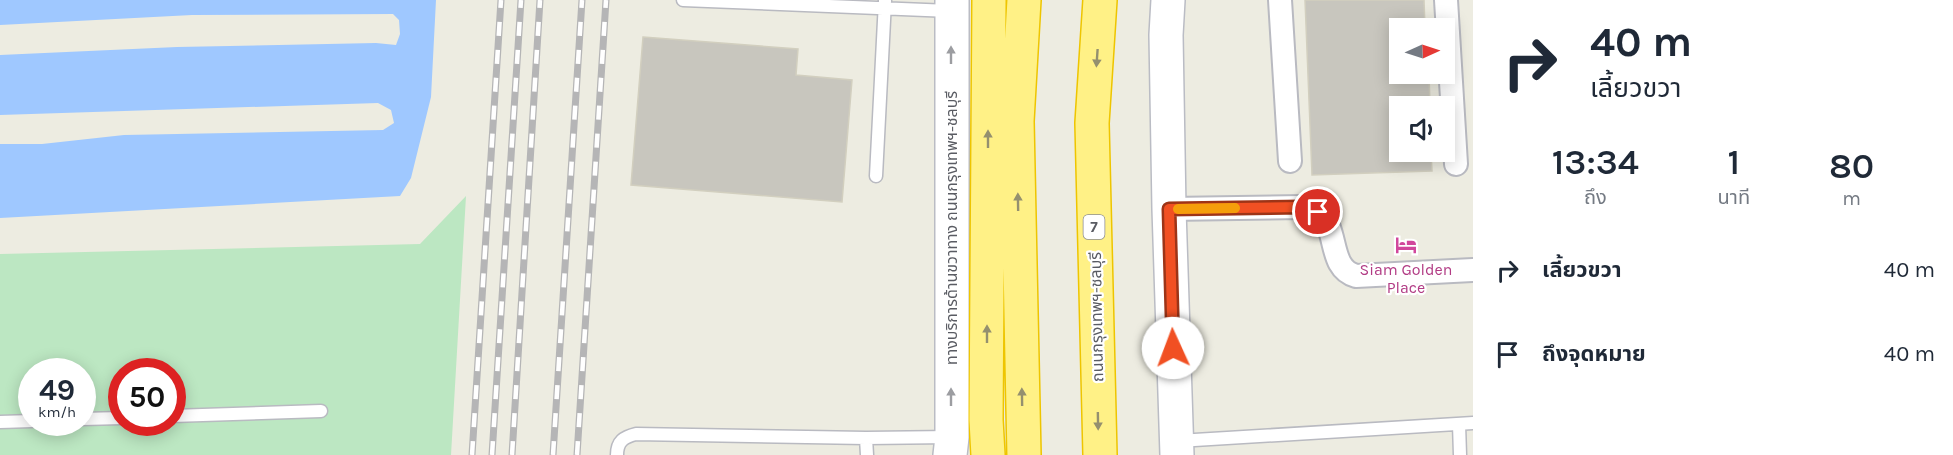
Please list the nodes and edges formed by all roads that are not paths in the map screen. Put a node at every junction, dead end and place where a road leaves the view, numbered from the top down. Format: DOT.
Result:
graph roads {
  1 [pos="683,0"];
  2 [pos="989,0"];
  3 [pos="1024,0"];
  4 [pos="1100,0"];
  5 [pos="1168,0"];
  6 [pos="1280,0"];
  7 [pos="1446,0"];
  8 [pos="885,4"];
  9 [pos="951,5"];
  10 [pos="1290,161"];
  11 [pos="1456,164"];
  12 [pos="876,176"];
  13 [pos="1169,209"];
  14 [pos="1473,270"];
  15 [pos="321,411"];
  16 [pos="186,416"];
  17 [pos="18,421"];
  18 [pos="0,422"];
  19 [pos="1473,423"];
  20 [pos="1459,424"];
  21 [pos="866,438"];
  22 [pos="951,446"];
  23 [pos="1177,448"];
  24 [pos="617,455"];
  25 [pos="867,455"];
  26 [pos="988,455"];
  27 [pos="1024,455"];
  28 [pos="1100,455"];
  29 [pos="1460,455"];
  1 -- 8 [label="lane"];
  26 -- 2 [label="highway, one-way"];
  27 -- 3 [label="highway, one-way"];
  4 -- 28 [label="highway, ถนนกรุงเทพฯ-ชลบุรี / 7, one-way"];
  5 -- 13 [label="main road"];
  6 -- 10 [label="street"];
  7 -- 11 [label="street"];
  8 -- 9 [label="lane"];
  8 -- 12 [label="lane"];
  22 -- 9 [label="main road, ทางบริการด้านขวาทาง ถนนกรุงเทพฯ-ชลบุรี, one-way"];
  13 -- 14 [label="street"];
  13 -- 23 [label="main road"];
  15 -- 16 [label="lane"];
  17 -- 18 [label="lane"];
  19 -- 20 [label="lane"];
  20 -- 23 [label="lane"];
  20 -- 29 [label="lane"];
  21 -- 22 [label="lane"];
  21 -- 24 [label="lane"];
  21 -- 25 [label="lane"];
}
